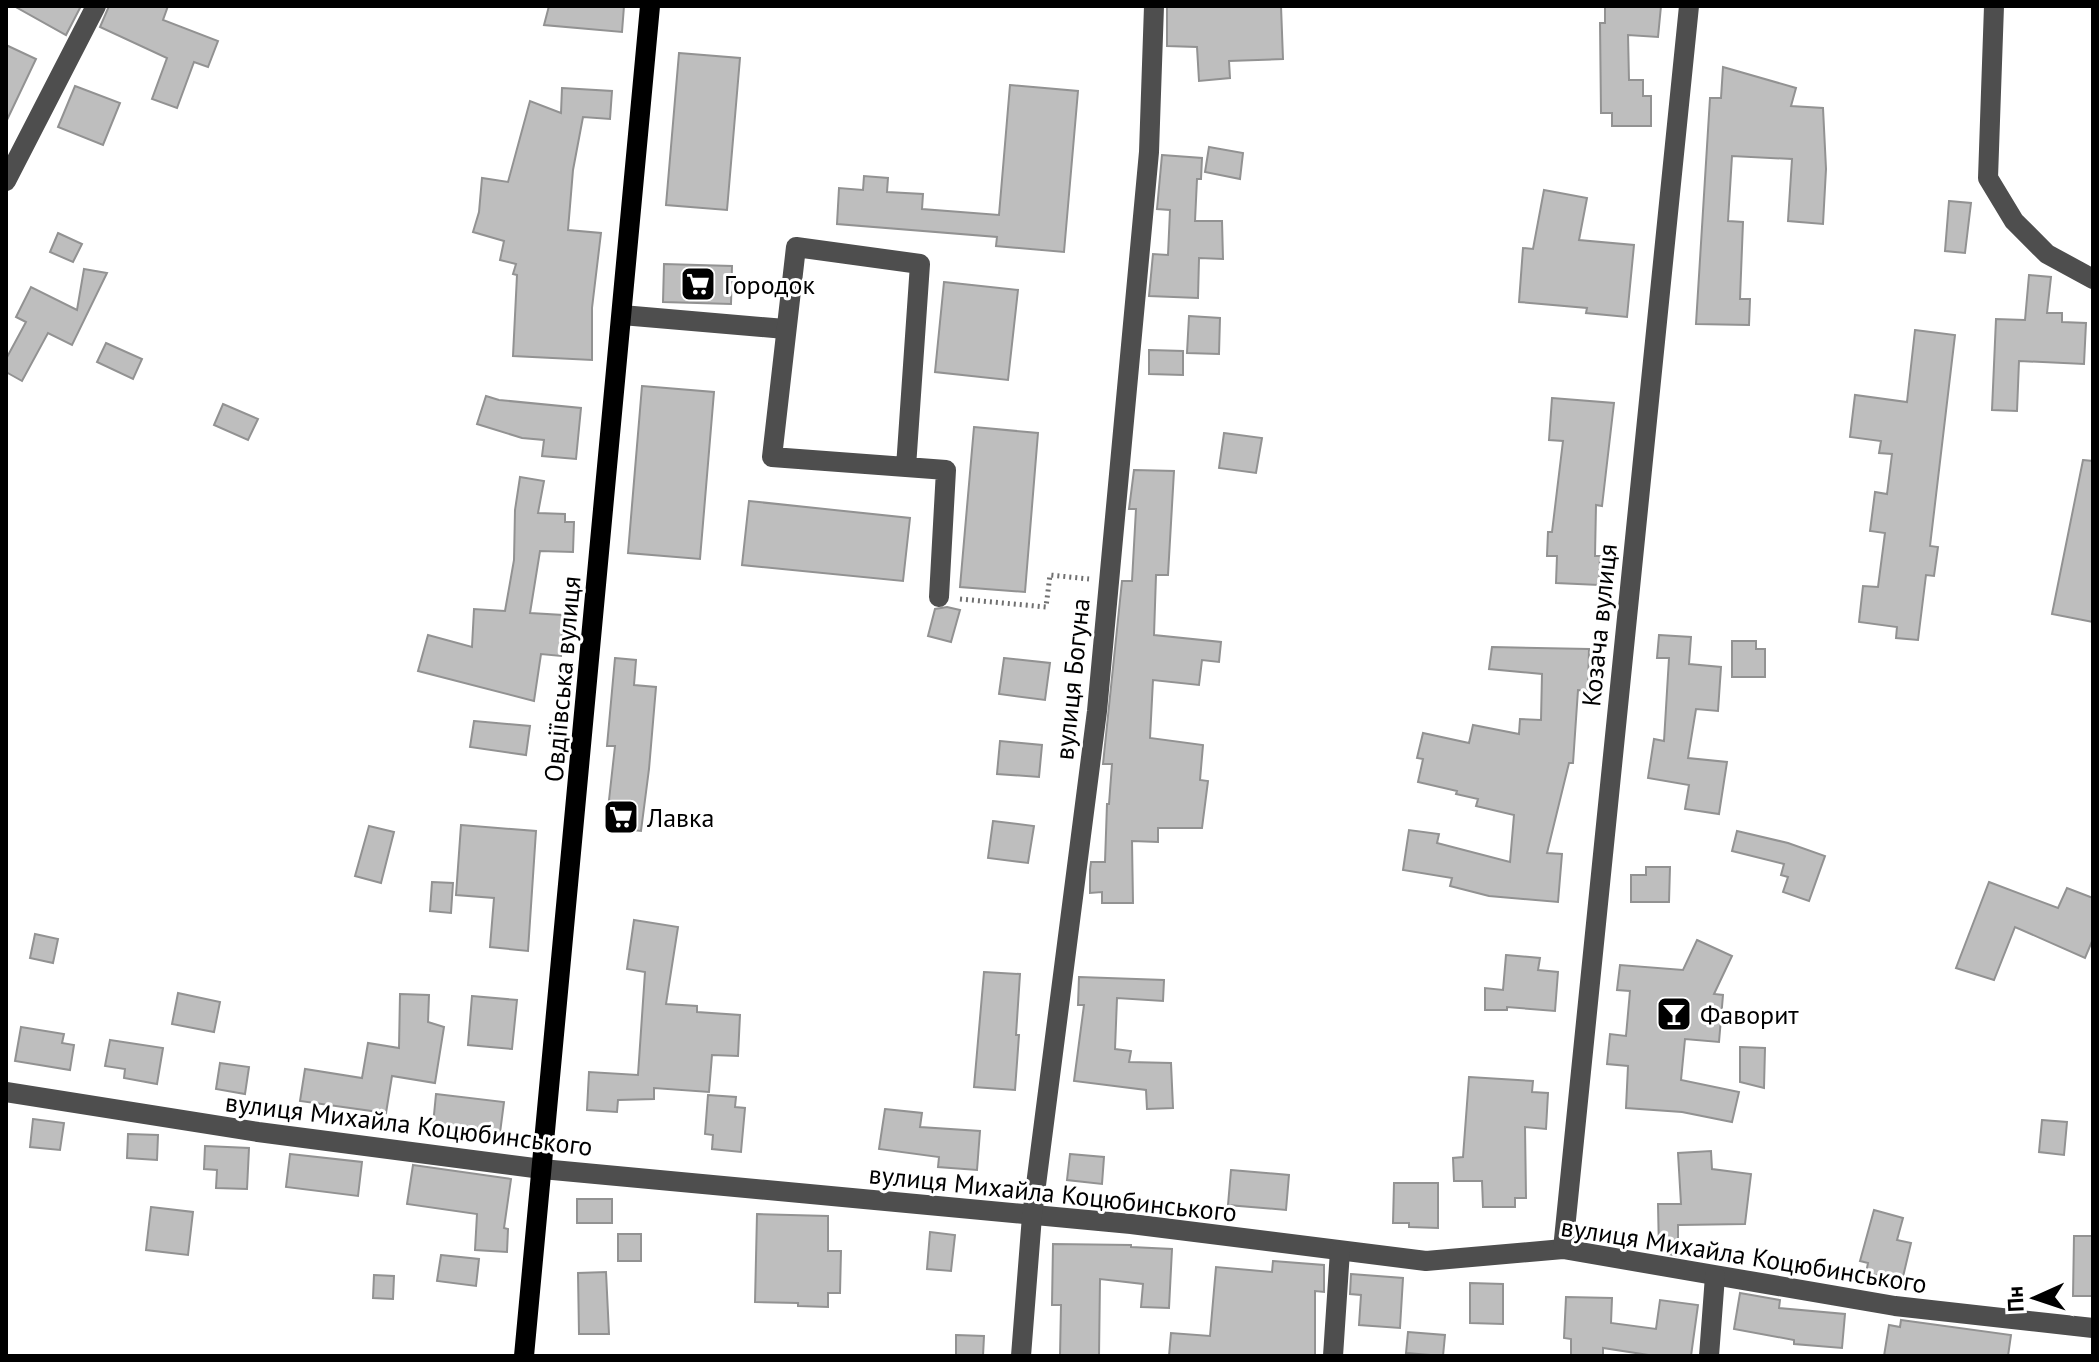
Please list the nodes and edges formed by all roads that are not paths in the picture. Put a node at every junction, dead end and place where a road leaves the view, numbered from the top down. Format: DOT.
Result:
graph roads {
  1 [pos="96,6"];
  2 [pos="650,6"];
  3 [pos="1154,6"];
  4 [pos="1689,6"];
  5 [pos="1994,6"];
  6 [pos="6,181"];
  7 [pos="2093,279"];
  8 [pos="622,315"];
  9 [pos="785,329"];
  10 [pos="906,467"];
  11 [pos="939,597"];
  12 [pos="6,1092"];
  13 [pos="542,1169"];
  14 [pos="1032,1216"];
  15 [pos="1563,1249"];
  16 [pos="1340,1251"];
  17 [pos="1715,1276"];
  18 [pos="2093,1328"];
  19 [pos="524,1356"];
  20 [pos="1021,1356"];
  21 [pos="1333,1356"];
  22 [pos="1709,1356"];
  1 -- 6 [label="street"];
  2 -- 8 [label="main road, Овдіївська вулиця"];
  3 -- 14 [label="street, вулиця Богуна"];
  4 -- 15 [label="street, Козача вулиця"];
  5 -- 7 [label="street"];
  8 -- 9 [label="street"];
  8 -- 13 [label="main road, Овдіївська вулиця"];
  9 -- 10 [label="street"];
  9 -- 10 [label="street"];
  10 -- 11 [label="street"];
  12 -- 13 [label="street, вулиця Михайла Коцюбинського"];
  13 -- 14 [label="street, вулиця Михайла Коцюбинського"];
  13 -- 19 [label="main road, Овдіївська вулиця"];
  14 -- 16 [label="street, вулиця Михайла Коцюбинського"];
  14 -- 20 [label="street, вулиця Богуна"];
  15 -- 16 [label="street, вулиця Михайла Коцюбинського"];
  15 -- 17 [label="street, вулиця Михайла Коцюбинського"];
  16 -- 21 [label="street"];
  17 -- 18 [label="street, вулиця Михайла Коцюбинського"];
  17 -- 22 [label="street"];
}
